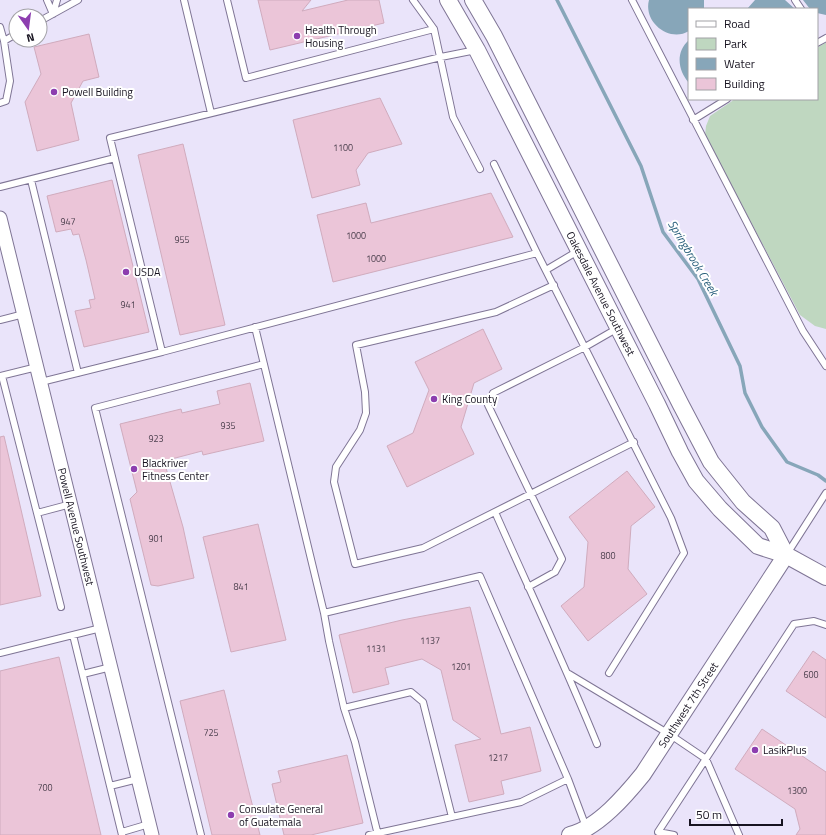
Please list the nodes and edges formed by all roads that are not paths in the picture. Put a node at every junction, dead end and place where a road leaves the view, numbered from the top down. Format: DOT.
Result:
graph roads {
  1 [pos="47,0"];
  2 [pos="57,0"];
  3 [pos="78,0"];
  4 [pos="184,0"];
  5 [pos="227,0"];
  6 [pos="413,0"];
  7 [pos="448,0"];
  8 [pos="462,0"];
  9 [pos="473,0"];
  10 [pos="632,0"];
  11 [pos="53,14"];
  12 [pos="48,17"];
  13 [pos="0,27"];
  14 [pos="434,29"];
  15 [pos="8,39"];
  16 [pos="4,41"];
  17 [pos="477,50"];
  18 [pos="441,57"];
  19 [pos="725,100"];
  20 [pos="0,103"];
  21 [pos="211,114"];
  22 [pos="693,120"];
  23 [pos="115,158"];
  24 [pos="494,164"];
  25 [pos="480,169"];
  26 [pos="31,180"];
  27 [pos="0,187"];
  28 [pos="0,218"];
  29 [pos="2,232"];
  30 [pos="578,251"];
  31 [pos="537,253"];
  32 [pos="546,270"];
  33 [pos="554,285"];
  34 [pos="24,314"];
  35 [pos="0,320"];
  36 [pos="255,327"];
  37 [pos="618,328"];
  38 [pos="585,347"];
  39 [pos="162,352"];
  40 [pos="824,357"];
  41 [pos="264,364"];
  42 [pos="826,366"];
  43 [pos="37,367"];
  44 [pos="664,372"];
  45 [pos="78,373"];
  46 [pos="1,376"];
  47 [pos="41,382"];
  48 [pos="634,442"];
  49 [pos="826,493"];
  50 [pos="530,494"];
  51 [pos="71,504"];
  52 [pos="495,512"];
  53 [pos="37,513"];
  54 [pos="786,555"];
  55 [pos="826,577"];
  56 [pos="528,587"];
  57 [pos="61,607"];
  58 [pos="324,613"];
  59 [pos="826,625"];
  60 [pos="102,628"];
  61 [pos="73,635"];
  62 [pos="0,653"];
  63 [pos="111,667"];
  64 [pos="568,673"];
  65 [pos="609,673"];
  66 [pos="83,674"];
  67 [pos="344,708"];
  68 [pos="669,734"];
  69 [pos="597,744"];
  70 [pos="706,759"];
  71 [pos="138,779"];
  72 [pos="568,779"];
  73 [pos="110,786"];
  74 [pos="452,817"];
  75 [pos="150,830"];
  76 [pos="122,833"];
  77 [pos="578,833"];
  78 [pos="377,834"];
  79 [pos="201,835"];
  80 [pos="369,835"];
  81 [pos="674,835"];
  82 [pos="739,835"];
  1 -- 11 [label="lane"];
  2 -- 11 [label="lane"];
  3 -- 11 [label="lane"];
  4 -- 21 [label="lane"];
  5 -- 14 [label="lane"];
  6 -- 14 [label="lane"];
  7 -- 17 [label="street, Oakesdale Avenue Southwest"];
  8 -- 17 [label="street"];
  9 -- 44 [label="street, Oakesdale Avenue Southwest"];
  10 -- 22 [label="lane"];
  11 -- 12 [label="lane"];
  13 -- 16 [label="lane"];
  14 -- 18 [label="lane"];
  15 -- 16 [label="lane"];
  16 -- 20 [label="lane"];
  17 -- 18 [label="lane"];
  17 -- 30 [label="street, Oakesdale Avenue Southwest"];
  18 -- 21 [label="lane"];
  18 -- 25 [label="lane"];
  19 -- 22 [label="lane"];
  21 -- 23 [label="lane"];
  22 -- 40 [label="lane"];
  23 -- 26 [label="lane"];
  23 -- 39 [label="lane"];
  24 -- 31 [label="lane"];
  26 -- 27 [label="lane"];
  26 -- 45 [label="lane"];
  28 -- 29 [label="street, Powell Avenue Southwest"];
  29 -- 34 [label="street, Powell Avenue Southwest"];
  30 -- 32 [label="lane"];
  30 -- 37 [label="street, Oakesdale Avenue Southwest"];
  30 -- 44 [label="street"];
  31 -- 32 [label="lane"];
  31 -- 36 [label="lane"];
  32 -- 33 [label="lane"];
  33 -- 38 [label="lane"];
  33 -- 52 [label="lane"];
  34 -- 35 [label="lane"];
  34 -- 43 [label="street, Powell Avenue Southwest"];
  36 -- 39 [label="lane"];
  36 -- 41 [label="lane"];
  37 -- 38 [label="lane"];
  37 -- 54 [label="street, Oakesdale Avenue Southwest"];
  38 -- 48 [label="lane"];
  38 -- 50 [label="lane"];
  39 -- 45 [label="lane"];
  40 -- 42 [label="lane"];
  41 -- 58 [label="lane"];
  41 -- 79 [label="lane"];
  43 -- 46 [label="lane"];
  43 -- 47 [label="street, Powell Avenue Southwest"];
  44 -- 54 [label="street, Oakesdale Avenue Southwest"];
  45 -- 47 [label="lane"];
  46 -- 53 [label="lane"];
  47 -- 51 [label="street, Powell Avenue Southwest"];
  48 -- 50 [label="lane"];
  48 -- 65 [label="lane"];
  49 -- 54 [label="lane"];
  50 -- 52 [label="lane"];
  50 -- 56 [label="lane"];
  51 -- 53 [label="lane"];
  51 -- 60 [label="street, Powell Avenue Southwest"];
  52 -- 56 [label="lane"];
  53 -- 57 [label="lane"];
  54 -- 55 [label="street, Oakesdale Avenue Southwest"];
  54 -- 68 [label="street, Southwest 7th Street"];
  56 -- 64 [label="lane"];
  58 -- 67 [label="lane"];
  58 -- 72 [label="lane"];
  59 -- 70 [label="lane"];
  60 -- 61 [label="lane"];
  60 -- 63 [label="street, Powell Avenue Southwest"];
  61 -- 62 [label="lane"];
  61 -- 66 [label="lane"];
  63 -- 66 [label="lane"];
  63 -- 71 [label="street, Powell Avenue Southwest"];
  64 -- 68 [label="lane"];
  64 -- 69 [label="lane"];
  66 -- 73 [label="lane"];
  67 -- 74 [label="lane"];
  67 -- 78 [label="lane"];
  68 -- 70 [label="lane"];
  68 -- 77 [label="street, Southwest 7th Street"];
  70 -- 81 [label="lane"];
  70 -- 82 [label="lane"];
  71 -- 73 [label="lane"];
  71 -- 75 [label="street, Powell Avenue Southwest"];
  72 -- 74 [label="lane"];
  72 -- 77 [label="lane"];
  73 -- 76 [label="lane"];
  74 -- 78 [label="lane"];
  75 -- 76 [label="lane"];
  78 -- 80 [label="lane"];
}
